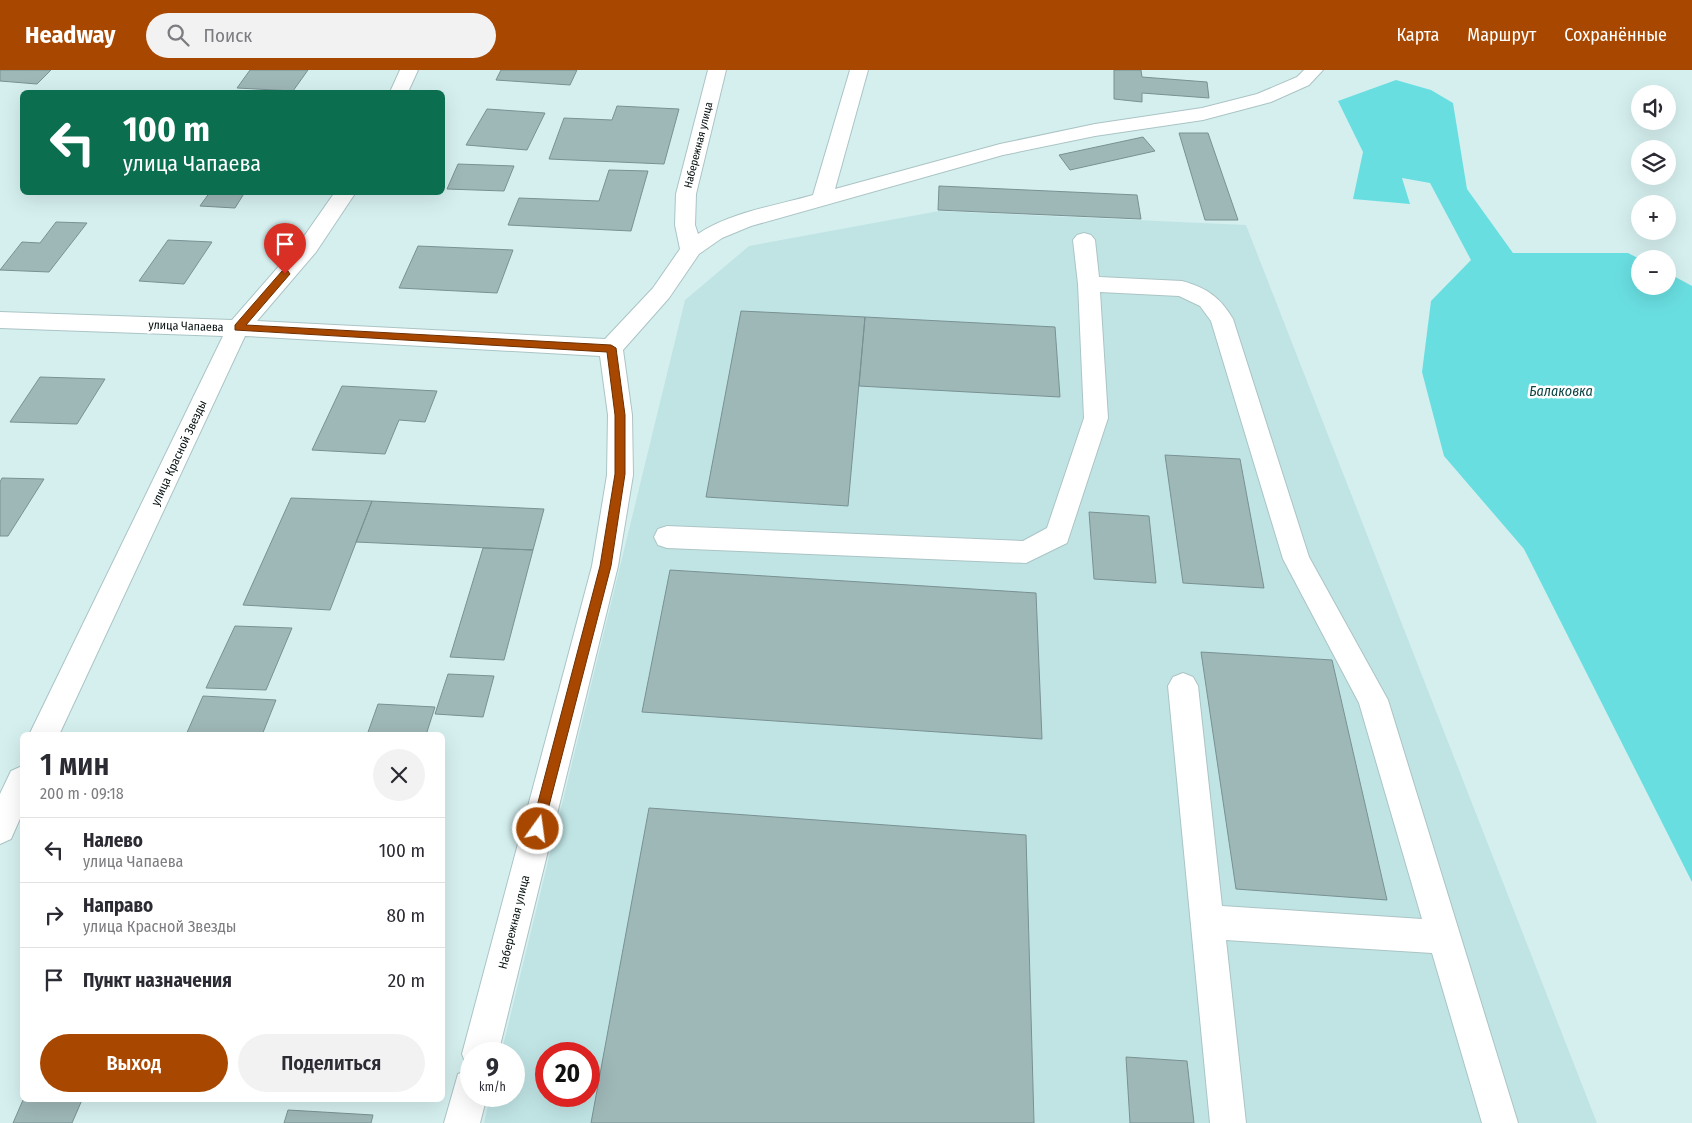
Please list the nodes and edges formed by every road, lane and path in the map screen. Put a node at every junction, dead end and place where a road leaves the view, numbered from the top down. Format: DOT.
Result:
graph roads {
  1 [pos="409,70"];
  2 [pos="717,70"];
  3 [pos="859,70"];
  4 [pos="1314,70"];
  5 [pos="400,90"];
  6 [pos="344,195"];
  7 [pos="822,199"];
  8 [pos="1084,240"];
  9 [pos="691,249"];
  10 [pos="1089,284"];
  11 [pos="0,320"];
  12 [pos="238,328"];
  13 [pos="611,348"];
  14 [pos="668,537"];
  15 [pos="1183,686"];
  16 [pos="45,732"];
  17 [pos="20,785"];
  18 [pos="0,828"];
  19 [pos="1206,922"];
  20 [pos="1444,937"];
  21 [pos="483,1042"];
  22 [pos="466,1107"];
  23 [pos="462,1123"];
  24 [pos="1228,1123"];
  25 [pos="1500,1123"];
  1 -- 5 [label="street"];
  2 -- 9 [label="street, Набережная улица"];
  3 -- 7 [label="street"];
  4 -- 7 [label="street"];
  6 -- 12 [label="street, улица Красной Звезды"];
  7 -- 9 [label="street"];
  8 -- 10 [label="street"];
  9 -- 13 [label="street"];
  10 -- 14 [label="street"];
  10 -- 20 [label="street"];
  11 -- 12 [label="street, улица Чапаева"];
  12 -- 13 [label="street, улица Чапаева"];
  12 -- 16 [label="street, улица Красной Звезды"];
  13 -- 21 [label="street, Набережная улица"];
  15 -- 19 [label="street"];
  17 -- 18 [label="street"];
  19 -- 20 [label="street"];
  19 -- 24 [label="street"];
  20 -- 25 [label="street"];
  22 -- 23 [label="street"];
}
